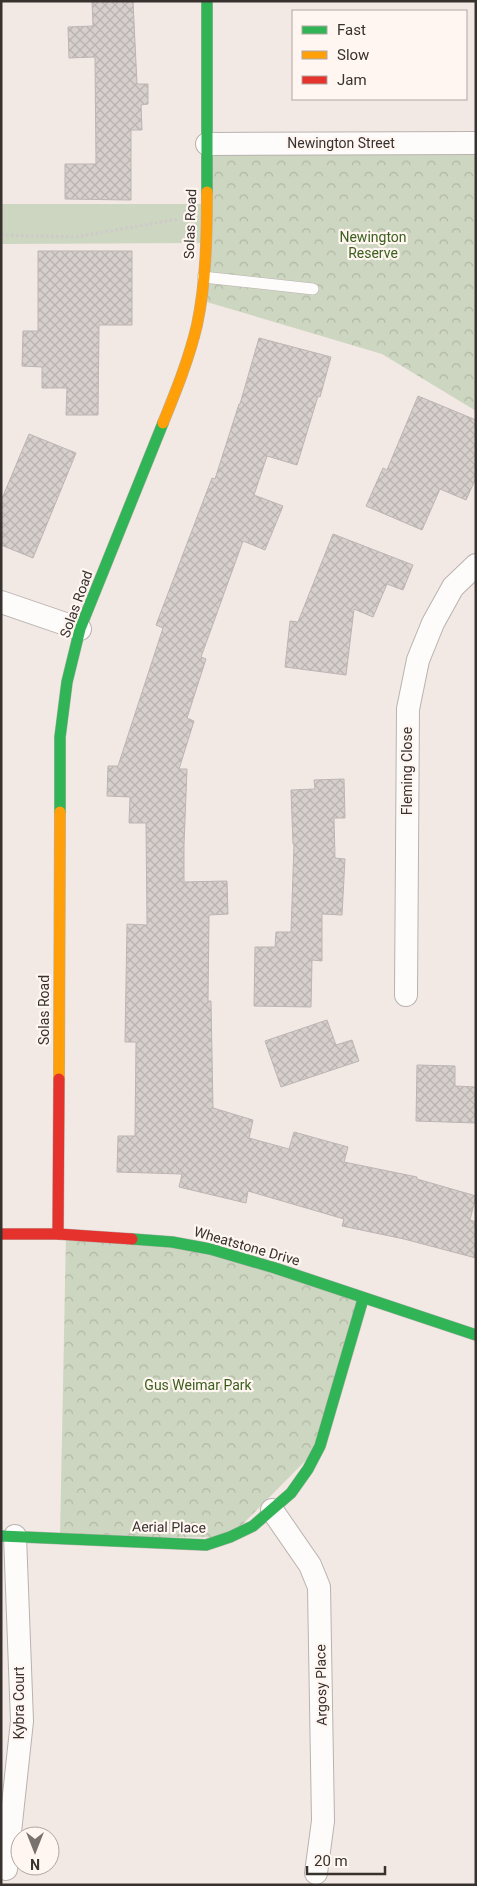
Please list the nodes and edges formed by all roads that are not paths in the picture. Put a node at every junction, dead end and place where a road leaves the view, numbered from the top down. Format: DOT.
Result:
graph roads {
  1 [pos="207,1"];
  2 [pos="476,143"];
  3 [pos="207,144"];
  4 [pos="203,278"];
  5 [pos="313,289"];
  6 [pos="476,565"];
  7 [pos="1,602"];
  8 [pos="80,629"];
  9 [pos="406,995"];
  10 [pos="1,1234"];
  11 [pos="58,1234"];
  12 [pos="363,1299"];
  13 [pos="476,1335"];
  14 [pos="272,1510"];
  15 [pos="8,1536"];
  16 [pos="6,1869"];
  17 [pos="316,1872"];
  1 -- 3 [label="street, Solas Road"];
  2 -- 3 [label="street, Newington Street"];
  3 -- 4 [label="street, Solas Road"];
  4 -- 5 [label="lane"];
  4 -- 8 [label="street, Solas Road"];
  6 -- 9 [label="street, Fleming Close"];
  7 -- 8 [label="street"];
  8 -- 11 [label="street, Solas Road"];
  10 -- 11 [label="street, Wheatstone Drive"];
  11 -- 12 [label="street, Wheatstone Drive"];
  12 -- 13 [label="street, Wheatstone Drive"];
  12 -- 14 [label="street, Aerial Place"];
  14 -- 15 [label="street, Aerial Place"];
  14 -- 17 [label="street, Argosy Place"];
  15 -- 16 [label="street, Kybra Court"];
}
